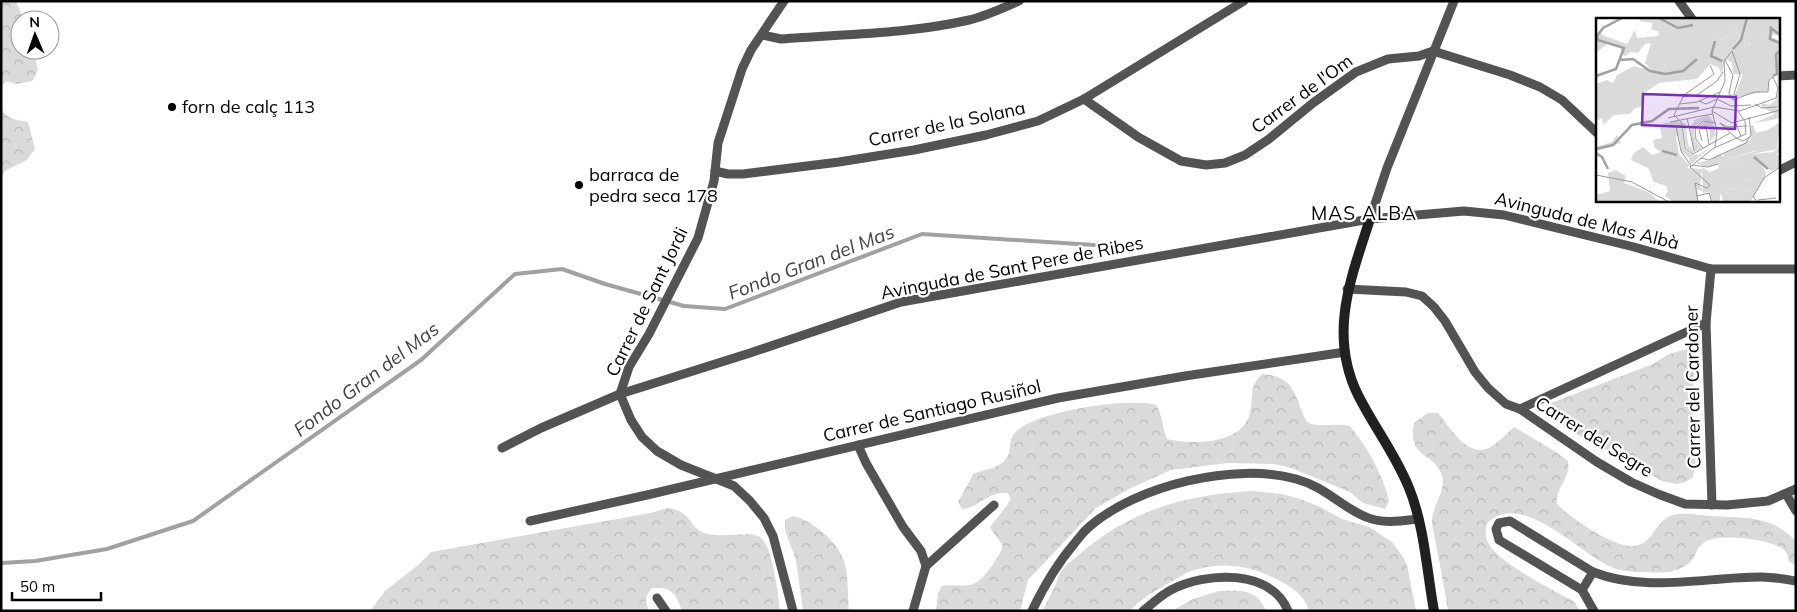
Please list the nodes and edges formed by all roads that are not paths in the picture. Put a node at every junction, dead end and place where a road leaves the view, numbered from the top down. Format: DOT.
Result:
graph roads {
  1 [pos="784,1"];
  2 [pos="1019,1"];
  3 [pos="1244,1"];
  4 [pos="1454,1"];
  5 [pos="1679,1"];
  6 [pos="1691,18"];
  7 [pos="762,35"];
  8 [pos="1433,51"];
  9 [pos="1796,75"];
  10 [pos="1780,76"];
  11 [pos="1084,98"];
  12 [pos="1596,132"];
  13 [pos="1796,162"];
  14 [pos="1780,170"];
  15 [pos="715,171"];
  16 [pos="1370,219"];
  17 [pos="1711,269"];
  18 [pos="1796,270"];
  19 [pos="1347,289"];
  20 [pos="1706,323"];
  21 [pos="1345,352"];
  22 [pos="620,394"];
  23 [pos="1520,410"];
  24 [pos="858,445"];
  25 [pos="502,448"];
  26 [pos="716,479"];
  27 [pos="1796,489"];
  28 [pos="1786,494"];
  29 [pos="994,505"];
  30 [pos="1712,505"];
  31 [pos="1796,511"];
  32 [pos="1418,519"];
  33 [pos="530,521"];
  34 [pos="926,566"];
  35 [pos="1593,572"];
  36 [pos="1796,581"];
  37 [pos="1582,590"];
  38 [pos="656,598"];
  39 [pos="666,611"];
  40 [pos="792,611"];
  41 [pos="913,611"];
  42 [pos="1032,611"];
  43 [pos="1143,611"];
  44 [pos="1288,611"];
  45 [pos="1434,611"];
  46 [pos="1594,611"];
  1 -- 7 [label="street, Carrer de Sant Jordi"];
  2 -- 7 [label="street"];
  3 -- 11 [label="street, Carrer de la Solana"];
  4 -- 8 [label="street"];
  5 -- 6 [label="street"];
  7 -- 15 [label="street, Carrer de Sant Jordi"];
  8 -- 11 [label="street, Carrer de l'Om"];
  8 -- 12 [label="street"];
  8 -- 16 [label="street"];
  9 -- 10 [label="street"];
  11 -- 15 [label="street, Carrer de la Solana"];
  13 -- 14 [label="street"];
  15 -- 22 [label="street, Carrer de Sant Jordi"];
  16 -- 17 [label="street, Avinguda de Mas Albà"];
  16 -- 19 [label="street"];
  16 -- 22 [label="street, Avinguda de Sant Pere de Ribes"];
  17 -- 18 [label="street, Avinguda de Mas Albà"];
  17 -- 20 [label="street, Carrer del Cardoner"];
  19 -- 21 [label="street"];
  19 -- 23 [label="street, Carrer del Segre"];
  20 -- 23 [label="street, Carrer del Segre"];
  20 -- 30 [label="street, Carrer del Cardoner"];
  21 -- 24 [label="street, Carrer de Santiago Rusiñol"];
  21 -- 32 [label="street"];
  22 -- 25 [label="street, Avinguda de Sant Pere de Ribes"];
  22 -- 26 [label="street"];
  23 -- 30 [label="street, Carrer del Segre"];
  24 -- 26 [label="street, Carrer de Santiago Rusiñol"];
  24 -- 34 [label="street"];
  26 -- 33 [label="street, Carrer de Santiago Rusiñol"];
  26 -- 40 [label="street"];
  27 -- 28 [label="street, Carrer del Segre"];
  28 -- 30 [label="street, Carrer del Segre"];
  28 -- 31 [label="street"];
  29 -- 34 [label="street"];
  32 -- 42 [label="street"];
  32 -- 45 [label="street"];
  34 -- 41 [label="street"];
  35 -- 36 [label="street"];
  35 -- 37 [label="street"];
  35 -- 37 [label="street"];
  37 -- 46 [label="street"];
  38 -- 39 [label="street"];
  43 -- 44 [label="street"];
}
